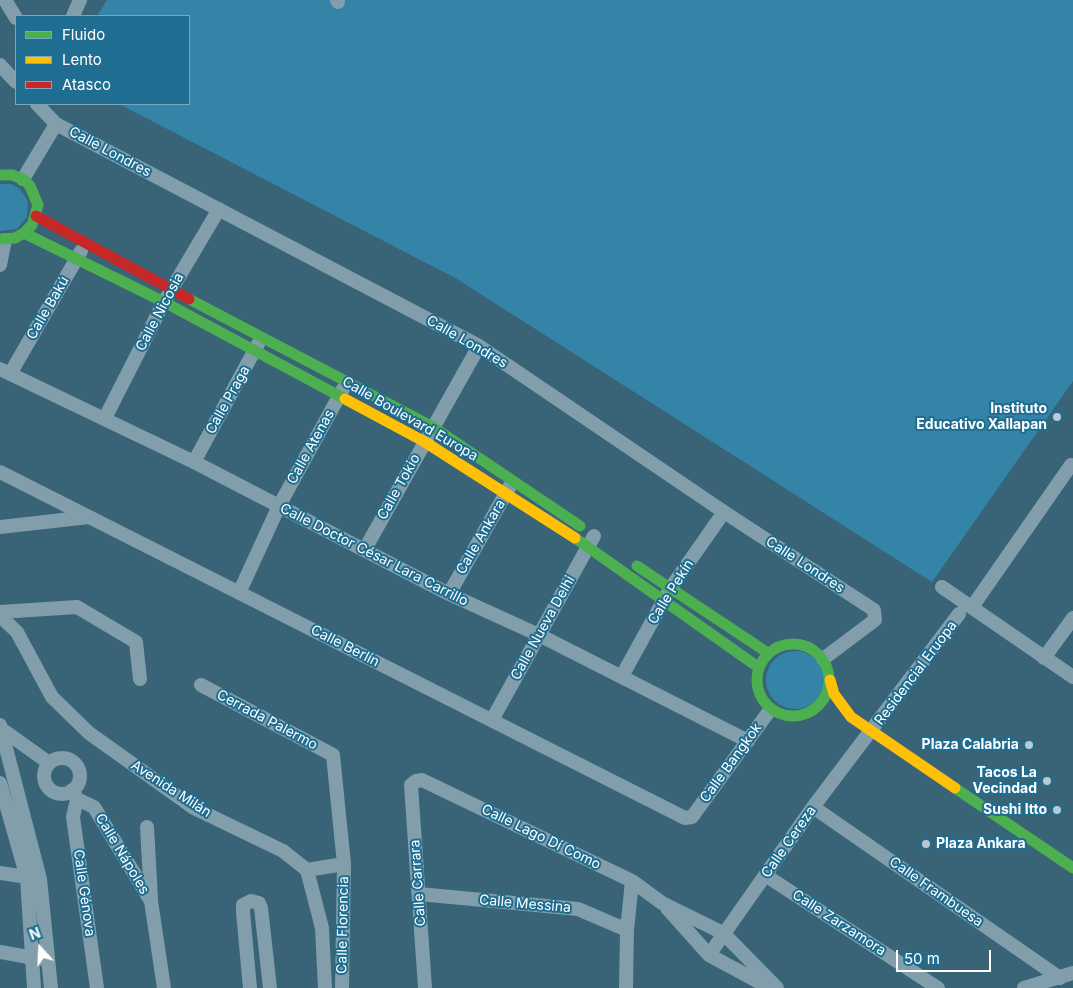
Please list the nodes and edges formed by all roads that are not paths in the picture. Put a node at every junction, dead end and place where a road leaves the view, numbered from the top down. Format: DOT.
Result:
graph roads {
  1 [pos="5,0"];
  2 [pos="80,0"];
  3 [pos="73,15"];
  4 [pos="15,16"];
  5 [pos="0,65"];
  6 [pos="15,81"];
  7 [pos="38,105"];
  8 [pos="56,124"];
  9 [pos="0,175"];
  10 [pos="22,179"];
  11 [pos="220,209"];
  12 [pos="36,216"];
  13 [pos="24,233"];
  14 [pos="2,239"];
  15 [pos="86,242"];
  16 [pos="77,258"];
  17 [pos="0,266"];
  18 [pos="172,288"];
  19 [pos="164,302"];
  20 [pos="262,338"];
  21 [pos="478,346"];
  22 [pos="255,351"];
  23 [pos="5,372"];
  24 [pos="343,389"];
  25 [pos="105,418"];
  26 [pos="433,427"];
  27 [pos="425,442"];
  28 [pos="194,462"];
  29 [pos="1071,465"];
  30 [pos="0,472"];
  31 [pos="514,481"];
  32 [pos="506,494"];
  33 [pos="279,506"];
  34 [pos="724,512"];
  35 [pos="89,517"];
  36 [pos="0,527"];
  37 [pos="594,541"];
  38 [pos="365,549"];
  39 [pos="624,557"];
  40 [pos="942,587"];
  41 [pos="670,589"];
  42 [pos="239,593"];
  43 [pos="449,594"];
  44 [pos="663,602"];
  45 [pos="972,607"];
  46 [pos="0,612"];
  47 [pos="959,614"];
  48 [pos="0,616"];
  49 [pos="716,617"];
  50 [pos="1073,618"];
  51 [pos="708,630"];
  52 [pos="539,635"];
  53 [pos="768,653"];
  54 [pos="1044,658"];
  55 [pos="823,660"];
  56 [pos="758,667"];
  57 [pos="622,676"];
  58 [pos="1073,676"];
  59 [pos="140,678"];
  60 [pos="830,680"];
  61 [pos="201,685"];
  62 [pos="770,710"];
  63 [pos="815,710"];
  64 [pos="851,717"];
  65 [pos="492,720"];
  66 [pos="0,727"];
  67 [pos="872,731"];
  68 [pos="748,741"];
  69 [pos="334,755"];
  70 [pos="49,763"];
  71 [pos="416,781"];
  72 [pos="0,783"];
  73 [pos="19,795"];
  74 [pos="74,795"];
  75 [pos="2,797"];
  76 [pos="813,807"];
  77 [pos="692,816"];
  78 [pos="148,827"];
  79 [pos="344,864"];
  80 [pos="1073,868"];
  81 [pos="307,870"];
  82 [pos="0,873"];
  83 [pos="765,875"];
  84 [pos="33,878"];
  85 [pos="632,881"];
  86 [pos="419,894"];
  87 [pos="151,901"];
  88 [pos="662,903"];
  89 [pos="626,930"];
  90 [pos="723,933"];
  91 [pos="0,952"];
  92 [pos="709,955"];
  93 [pos="31,958"];
  94 [pos="48,961"];
  95 [pos="1066,976"];
  96 [pos="325,986"];
  97 [pos="342,987"];
  98 [pos="34,988"];
  99 [pos="51,988"];
  100 [pos="97,988"];
  101 [pos="164,988"];
  102 [pos="250,988"];
  103 [pos="270,988"];
  104 [pos="425,988"];
  105 [pos="626,988"];
  106 [pos="770,988"];
  107 [pos="777,988"];
  108 [pos="938,988"];
  109 [pos="1024,988"];
  1 -- 4 [label="street"];
  2 -- 3 [label="street"];
  5 -- 6 [label="street"];
  7 -- 8 [label="street, Calle Londres"];
  8 -- 10 [label="street"];
  8 -- 11 [label="street, Calle Londres"];
  9 -- 10 [label="main road"];
  10 -- 12 [label="main road"];
  11 -- 18 [label="street, Calle Nicosia"];
  11 -- 21 [label="street, Calle Londres"];
  12 -- 13 [label="main road"];
  12 -- 15 [label="main road, Calle Boulevard Europa"];
  13 -- 14 [label="main road"];
  13 -- 16 [label="main road, Calle Boulevard Europa"];
  14 -- 17 [label="street"];
  15 -- 16 [label="street, Calle Bakú"];
  15 -- 18 [label="main road, Calle Boulevard Europa"];
  16 -- 19 [label="main road, Calle Boulevard Europa"];
  16 -- 23 [label="street, Calle Bakú"];
  18 -- 19 [label="street, Calle Nicosia"];
  18 -- 20 [label="main road, Calle Boulevard Europa"];
  19 -- 22 [label="main road, Calle Boulevard Europa"];
  19 -- 25 [label="street, Calle Nicosia"];
  20 -- 22 [label="street, Calle Praga"];
  20 -- 24 [label="main road, Calle Boulevard Europa"];
  21 -- 26 [label="street, Calle Tokio"];
  21 -- 34 [label="street, Calle Londres"];
  22 -- 24 [label="main road, Calle Boulevard Europa"];
  22 -- 28 [label="street, Calle Praga"];
  23 -- 25 [label="street, Calle Doctor César Lara Carrillo"];
  24 -- 26 [label="main road, Calle Boulevard Europa"];
  24 -- 27 [label="main road, Calle Boulevard Europa"];
  24 -- 33 [label="street, Calle Atenas"];
  25 -- 28 [label="street, Calle Doctor César Lara Carrillo"];
  26 -- 27 [label="street, Calle Tokio"];
  26 -- 31 [label="main road, Calle Boulevard Europa"];
  27 -- 32 [label="main road, Calle Boulevard Europa"];
  27 -- 38 [label="street, Calle Tokio"];
  28 -- 33 [label="street, Calle Doctor César Lara Carrillo"];
  29 -- 45 [label="street"];
  30 -- 35 [label="street, Calle Berlín"];
  31 -- 32 [label="street, Calle Ankara"];
  31 -- 37 [label="main road, Calle Boulevard Europa"];
  32 -- 37 [label="main road, Calle Boulevard Europa"];
  32 -- 43 [label="street, Calle Ankara"];
  33 -- 38 [label="street, Calle Doctor César Lara Carrillo"];
  33 -- 42 [label="street, Calle Atenas"];
  34 -- 41 [label="street, Calle Pekín"];
  34 -- 55 [label="street, Calle Londres"];
  35 -- 36 [label="street"];
  35 -- 42 [label="street, Calle Berlín"];
  37 -- 44 [label="main road, Calle Boulevard Europa"];
  37 -- 52 [label="street, Calle Nueva Delhi"];
  38 -- 43 [label="street, Calle Doctor César Lara Carrillo"];
  39 -- 41 [label="main road"];
  40 -- 45 [label="street"];
  41 -- 44 [label="street, Calle Pekín"];
  41 -- 49 [label="main road"];
  42 -- 65 [label="street, Calle Berlín"];
  43 -- 52 [label="street, Calle Doctor César Lara Carrillo"];
  44 -- 51 [label="main road, Calle Boulevard Europa"];
  44 -- 57 [label="street, Calle Pekín"];
  45 -- 54 [label="street"];
  46 -- 59 [label="street"];
  47 -- 67 [label="street, Residencial Eruopa"];
  48 -- 81 [label="street, Avenida Milán"];
  49 -- 51 [label="main road"];
  49 -- 53 [label="main road"];
  50 -- 54 [label="street"];
  51 -- 56 [label="main road, Calle Boulevard Europa"];
  52 -- 57 [label="street, Calle Doctor César Lara Carrillo"];
  52 -- 65 [label="street, Calle Nueva Delhi"];
  53 -- 55 [label="main road"];
  53 -- 56 [label="main road"];
  54 -- 58 [label="street"];
  55 -- 60 [label="main road"];
  56 -- 62 [label="main road"];
  57 -- 68 [label="street, Calle Doctor César Lara Carrillo"];
  60 -- 63 [label="main road"];
  60 -- 64 [label="main road"];
  61 -- 69 [label="street, Cerrada Palermo"];
  62 -- 63 [label="main road"];
  62 -- 68 [label="street, Calle Bangkok"];
  63 -- 64 [label="main road"];
  64 -- 67 [label="main road"];
  65 -- 77 [label="street, Calle Berlín"];
  66 -- 70 [label="street"];
  66 -- 73 [label="street"];
  67 -- 76 [label="street, Calle Cereza"];
  67 -- 80 [label="main road"];
  68 -- 77 [label="street, Calle Bangkok"];
  69 -- 79 [label="street, Calle Florencia"];
  70 -- 74 [label="street, Calle Nápoles"];
  70 -- 74 [label="street"];
  71 -- 85 [label="street, Calle Lago Dí Como"];
  71 -- 86 [label="street, Calle Carrara"];
  72 -- 75 [label="street"];
  73 -- 75 [label="street"];
  73 -- 84 [label="street"];
  74 -- 87 [label="street, Calle Nápoles"];
  74 -- 100 [label="street, Calle Génova"];
  75 -- 84 [label="street"];
  76 -- 83 [label="street, Calle Cereza"];
  76 -- 95 [label="street, Calle Frambuesa"];
  78 -- 87 [label="street"];
  79 -- 81 [label="street, Calle Florencia"];
  79 -- 97 [label="street, Calle Florencia"];
  81 -- 96 [label="street"];
  82 -- 84 [label="street"];
  83 -- 90 [label="street, Calle Cereza"];
  83 -- 108 [label="street, Calle Zarzamora"];
  84 -- 93 [label="street"];
  84 -- 94 [label="street"];
  85 -- 88 [label="street, Calle Lago Dí Como"];
  85 -- 89 [label="street"];
  86 -- 89 [label="street, Calle Messina"];
  86 -- 104 [label="street, Calle Carrara"];
  87 -- 101 [label="street, Calle Nápoles"];
  88 -- 90 [label="street, Calle Lago Dí Como"];
  88 -- 92 [label="street, Calle Lago Dí Como"];
  89 -- 105 [label="street"];
  90 -- 92 [label="street, Calle Cereza"];
  90 -- 107 [label="street, Calle Lago Dí Como"];
  91 -- 93 [label="street"];
  92 -- 106 [label="street, Calle Lago Dí Como"];
  93 -- 94 [label="street"];
  93 -- 98 [label="street"];
  94 -- 99 [label="street"];
  95 -- 109 [label="street"];
  96 -- 97 [label="street, Calle Florencia"];
  102 -- 103 [label="street"];
}
